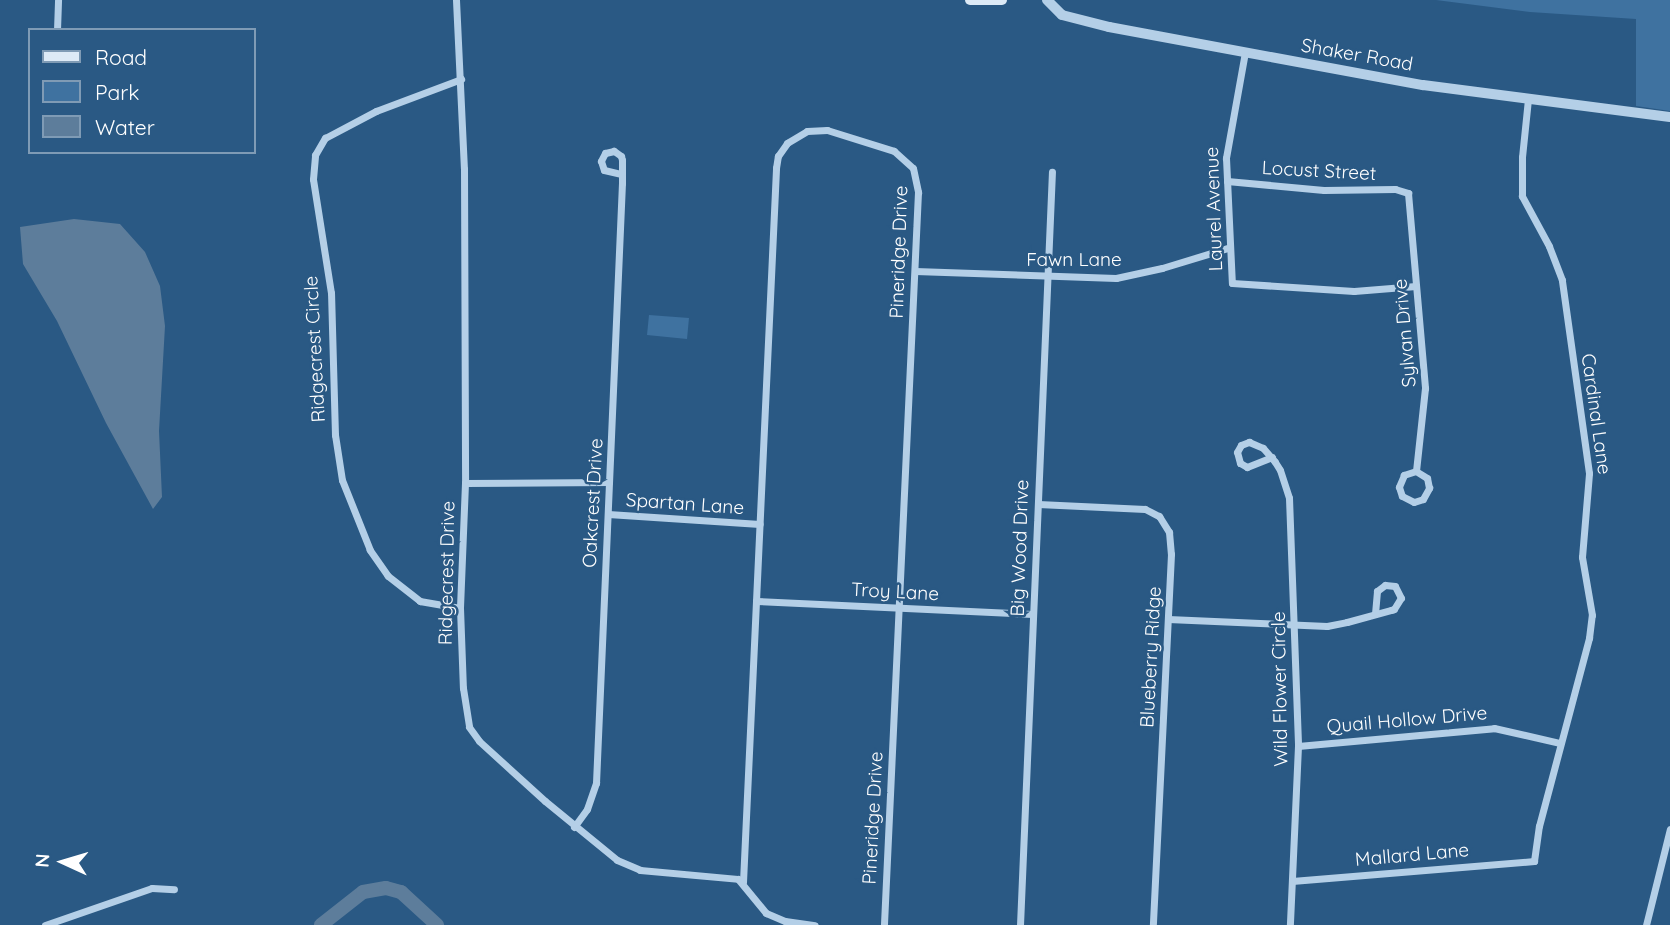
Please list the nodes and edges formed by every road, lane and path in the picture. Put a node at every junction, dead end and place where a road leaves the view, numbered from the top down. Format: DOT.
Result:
graph roads {
  1 [pos="58,0"];
  2 [pos="456,0"];
  3 [pos="970,0"];
  4 [pos="1002,0"];
  5 [pos="1047,0"];
  6 [pos="57,28"];
  7 [pos="1245,52"];
  8 [pos="461,79"];
  9 [pos="1528,99"];
  10 [pos="1670,117"];
  11 [pos="1052,172"];
  12 [pos="622,173"];
  13 [pos="1227,181"];
  14 [pos="1408,193"];
  15 [pos="1228,247"];
  16 [pos="915,271"];
  17 [pos="1047,278"];
  18 [pos="1416,286"];
  19 [pos="1272,457"];
  20 [pos="1416,471"];
  21 [pos="609,482"];
  22 [pos="465,483"];
  23 [pos="1038,504"];
  24 [pos="608,514"];
  25 [pos="760,524"];
  26 [pos="756,601"];
  27 [pos="460,608"];
  28 [pos="899,608"];
  29 [pos="1033,614"];
  30 [pos="1375,614"];
  31 [pos="1168,619"];
  32 [pos="1295,626"];
  33 [pos="1560,743"];
  34 [pos="1298,746"];
  35 [pos="574,827"];
  36 [pos="1670,829"];
  37 [pos="1668,846"];
  38 [pos="1534,861"];
  39 [pos="1292,881"];
  40 [pos="743,882"];
  41 [pos="174,889"];
  42 [pos="46,925"];
  43 [pos="816,925"];
  44 [pos="884,925"];
  45 [pos="1020,925"];
  46 [pos="1153,925"];
  47 [pos="1290,925"];
  48 [pos="1646,925"];
  1 -- 6 [label="street"];
  2 -- 8 [label="street, Ridgecrest Drive"];
  3 -- 4 [label="main road"];
  5 -- 7 [label="street, Shaker Road"];
  7 -- 9 [label="street, Shaker Road"];
  7 -- 13 [label="street, Laurel Avenue"];
  8 -- 22 [label="street, Ridgecrest Drive"];
  8 -- 27 [label="street, Ridgecrest Circle"];
  9 -- 10 [label="street, Shaker Road"];
  9 -- 33 [label="street, Cardinal Lane"];
  11 -- 17 [label="street, Big Wood Drive"];
  12 -- 21 [label="street, Oakcrest Drive"];
  13 -- 14 [label="street, Locust Street"];
  13 -- 15 [label="street, Laurel Avenue"];
  14 -- 18 [label="street, Sylvan Drive"];
  15 -- 17 [label="street, Fawn Lane"];
  15 -- 18 [label="street, Laurel Avenue"];
  16 -- 17 [label="street, Fawn Lane"];
  16 -- 25 [label="street, Pineridge Drive"];
  16 -- 28 [label="street, Pineridge Drive"];
  17 -- 23 [label="street, Big Wood Drive"];
  18 -- 20 [label="street, Sylvan Drive"];
  19 -- 19 [label="street"];
  19 -- 32 [label="street, Wild Flower Circle"];
  20 -- 20 [label="street, Sylvan Drive"];
  21 -- 22 [label="street"];
  21 -- 24 [label="street, Oakcrest Drive"];
  22 -- 27 [label="street, Ridgecrest Drive"];
  23 -- 29 [label="street, Big Wood Drive"];
  23 -- 31 [label="street, Blueberry Ridge"];
  24 -- 25 [label="street, Spartan Lane"];
  24 -- 35 [label="street, Oakcrest Drive"];
  25 -- 26 [label="street, Pineridge Drive"];
  26 -- 28 [label="street, Troy Lane"];
  26 -- 40 [label="street, Pineridge Drive"];
  27 -- 35 [label="street, Ridgecrest Drive"];
  28 -- 29 [label="street, Troy Lane"];
  28 -- 44 [label="street, Pineridge Drive"];
  29 -- 45 [label="street, Big Wood Drive"];
  30 -- 30 [label="street"];
  30 -- 32 [label="street"];
  31 -- 32 [label="street"];
  31 -- 46 [label="street, Blueberry Ridge"];
  32 -- 34 [label="street, Wild Flower Circle"];
  33 -- 34 [label="street, Quail Hollow Drive"];
  33 -- 38 [label="street, Cardinal Lane"];
  34 -- 39 [label="street, Wild Flower Circle"];
  35 -- 40 [label="street, Ridgecrest Drive"];
  36 -- 37 [label="street"];
  37 -- 48 [label="street"];
  38 -- 39 [label="street, Mallard Lane"];
  39 -- 47 [label="street, Wild Flower Circle"];
  40 -- 43 [label="street"];
  41 -- 42 [label="street"];
}
